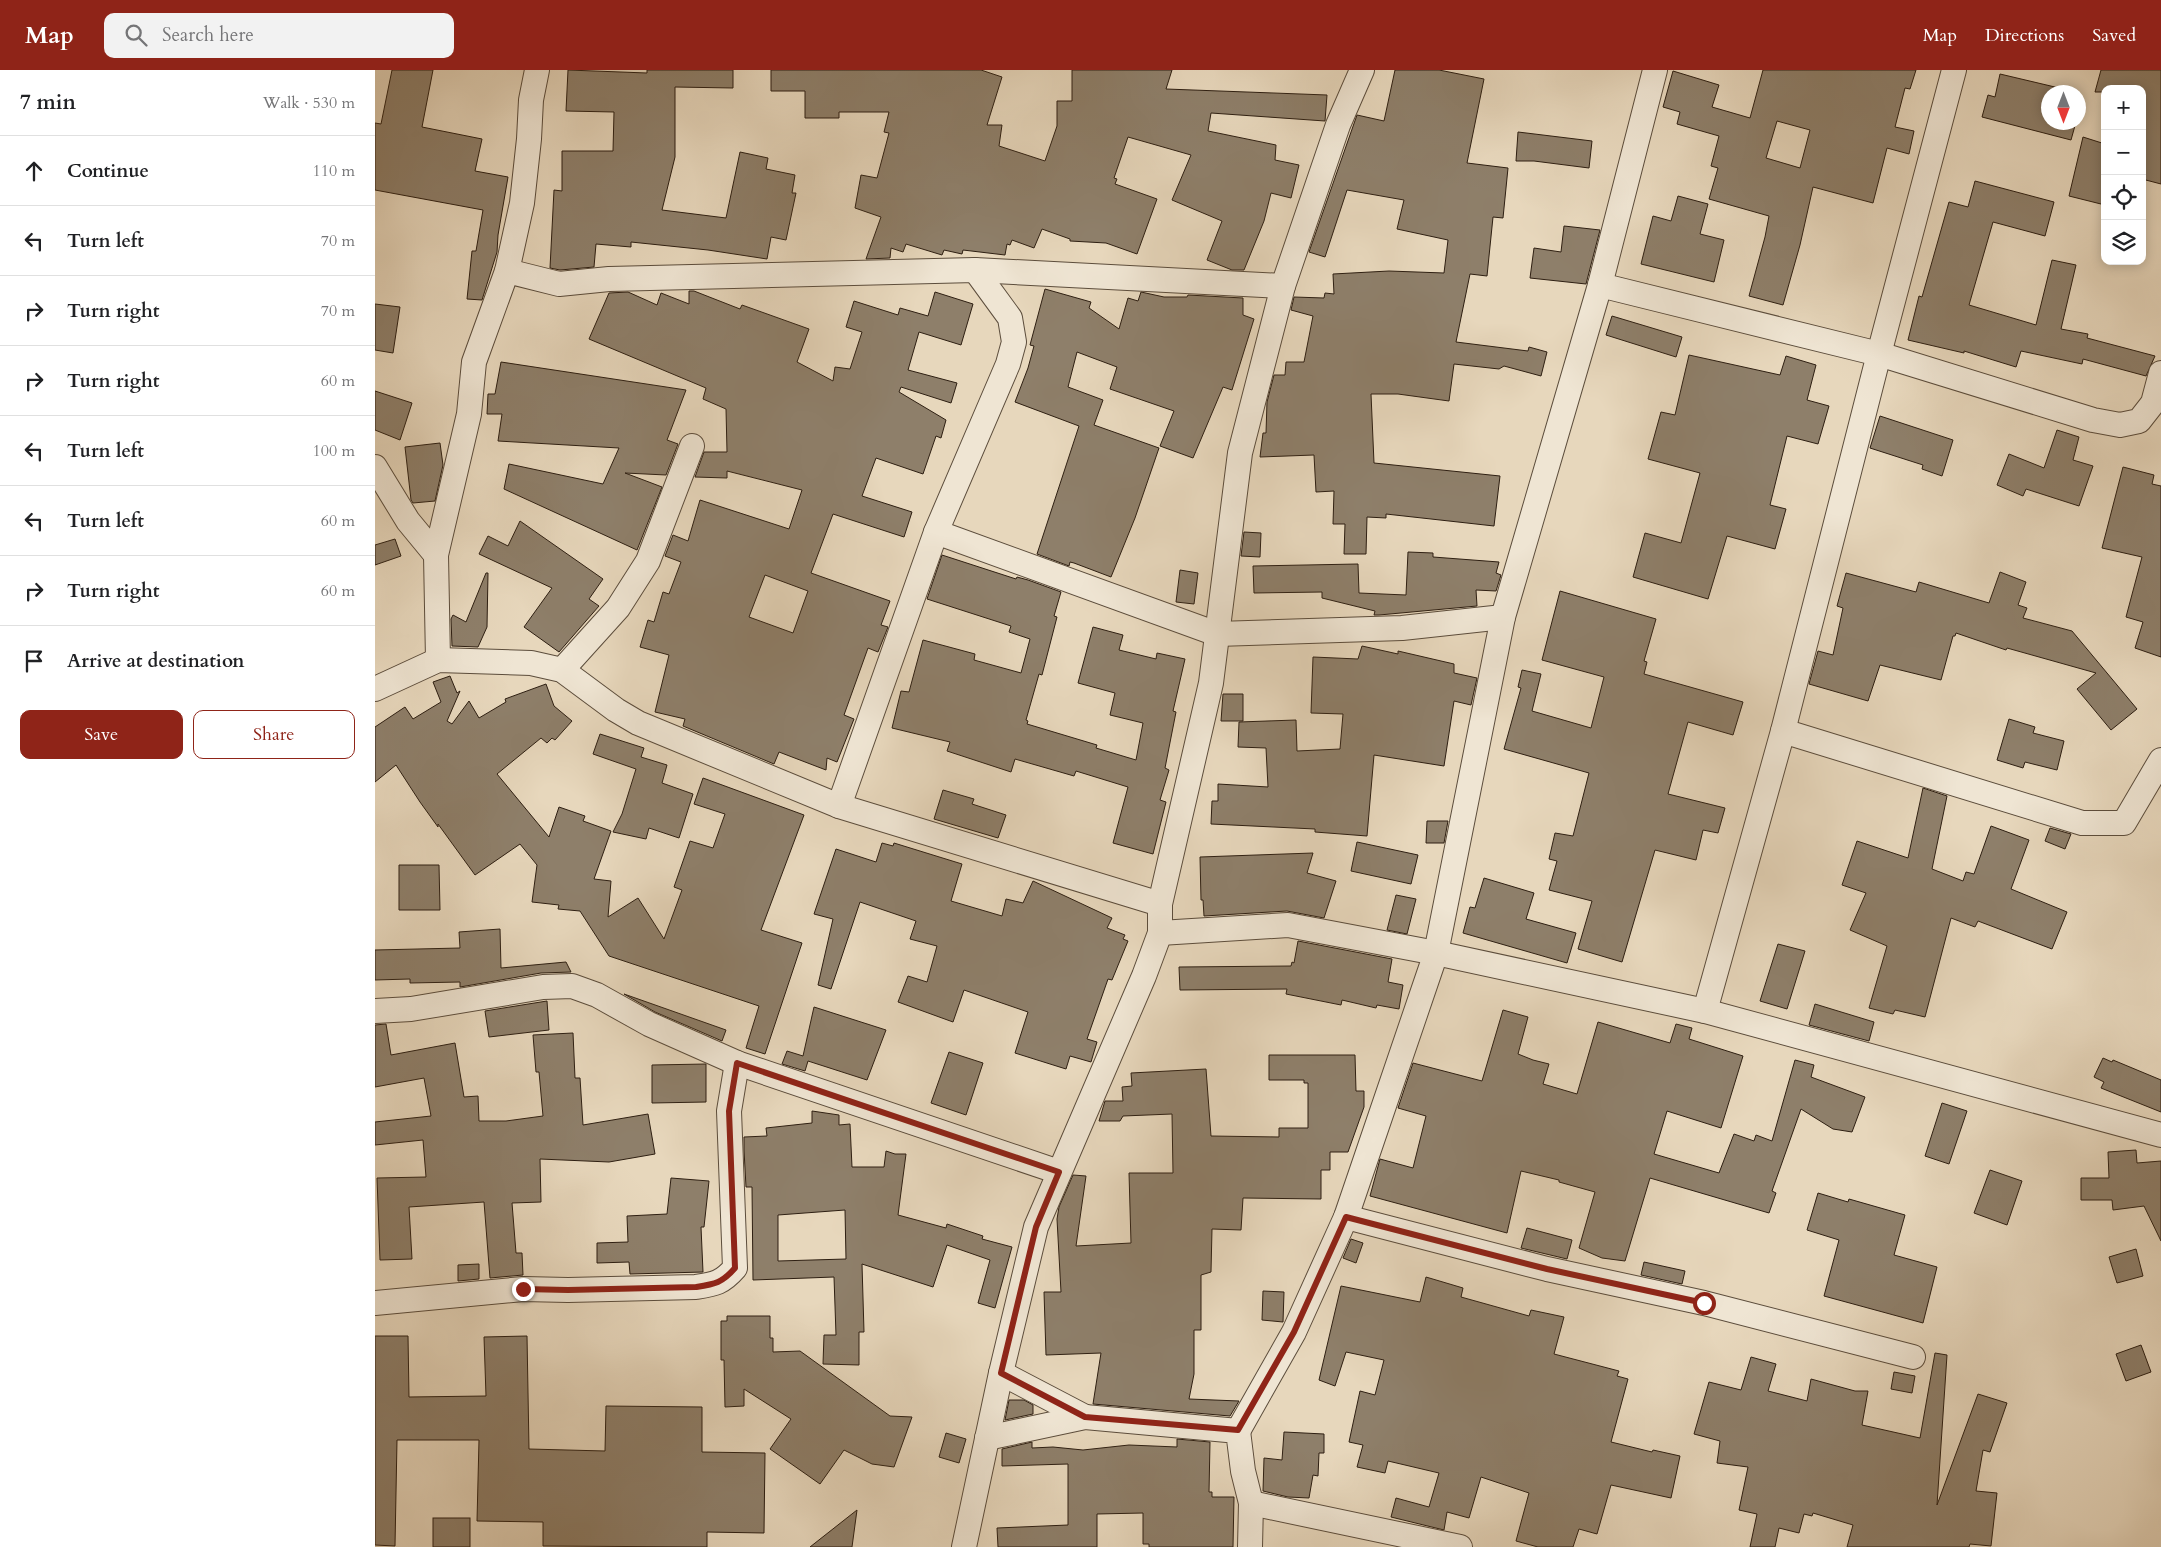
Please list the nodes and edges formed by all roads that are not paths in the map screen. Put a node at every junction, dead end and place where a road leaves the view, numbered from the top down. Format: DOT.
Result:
graph roads {
  1 [pos="537,70"];
  2 [pos="1362,70"];
  3 [pos="1655,70"];
  4 [pos="1954,70"];
  5 [pos="975,270"];
  6 [pos="507,271"];
  7 [pos="1600,285"];
  8 [pos="1283,286"];
  9 [pos="1879,354"];
  10 [pos="2161,373"];
  11 [pos="692,446"];
  12 [pos="375,467"];
  13 [pos="936,532"];
  14 [pos="437,555"];
  15 [pos="1503,617"];
  16 [pos="1217,634"];
  17 [pos="438,660"];
  18 [pos="562,670"];
  19 [pos="375,688"];
  20 [pos="1783,731"];
  21 [pos="2161,760"];
  22 [pos="839,806"];
  23 [pos="1160,904"];
  24 [pos="1160,933"];
  25 [pos="1436,953"];
  26 [pos="375,1011"];
  27 [pos="1705,1011"];
  28 [pos="737,1063"];
  29 [pos="2161,1135"];
  30 [pos="1059,1172"];
  31 [pos="1346,1217"];
  32 [pos="375,1303"];
  33 [pos="1913,1357"];
  34 [pos="1001,1373"];
  35 [pos="1085,1417"];
  36 [pos="1238,1430"];
  37 [pos="987,1438"];
  38 [pos="1251,1503"];
  39 [pos="964,1547"];
  40 [pos="1250,1547"];
  41 [pos="1460,1547"];
  1 -- 6 [label="street"];
  2 -- 8 [label="street"];
  3 -- 7 [label="street"];
  4 -- 9 [label="street"];
  5 -- 6 [label="street"];
  5 -- 8 [label="street"];
  5 -- 13 [label="street"];
  6 -- 14 [label="street"];
  7 -- 9 [label="street"];
  7 -- 15 [label="street"];
  8 -- 16 [label="street"];
  9 -- 10 [label="street"];
  9 -- 20 [label="street"];
  11 -- 18 [label="street"];
  12 -- 14 [label="street"];
  13 -- 16 [label="street"];
  13 -- 22 [label="street"];
  14 -- 17 [label="street"];
  15 -- 16 [label="street"];
  15 -- 25 [label="street"];
  16 -- 23 [label="street"];
  17 -- 18 [label="street"];
  17 -- 19 [label="street"];
  18 -- 22 [label="street"];
  20 -- 21 [label="street"];
  20 -- 27 [label="street"];
  22 -- 23 [label="street"];
  23 -- 24 [label="street"];
  24 -- 25 [label="street"];
  24 -- 30 [label="street"];
  25 -- 27 [label="street"];
  25 -- 31 [label="street"];
  26 -- 28 [label="street"];
  27 -- 29 [label="street"];
  28 -- 30 [label="street"];
  28 -- 32 [label="street"];
  30 -- 34 [label="street"];
  31 -- 33 [label="street"];
  31 -- 36 [label="street"];
  34 -- 35 [label="street"];
  34 -- 37 [label="street"];
  35 -- 36 [label="street"];
  35 -- 37 [label="street"];
  36 -- 38 [label="street"];
  37 -- 39 [label="street"];
  38 -- 40 [label="street"];
  38 -- 41 [label="street"];
}
